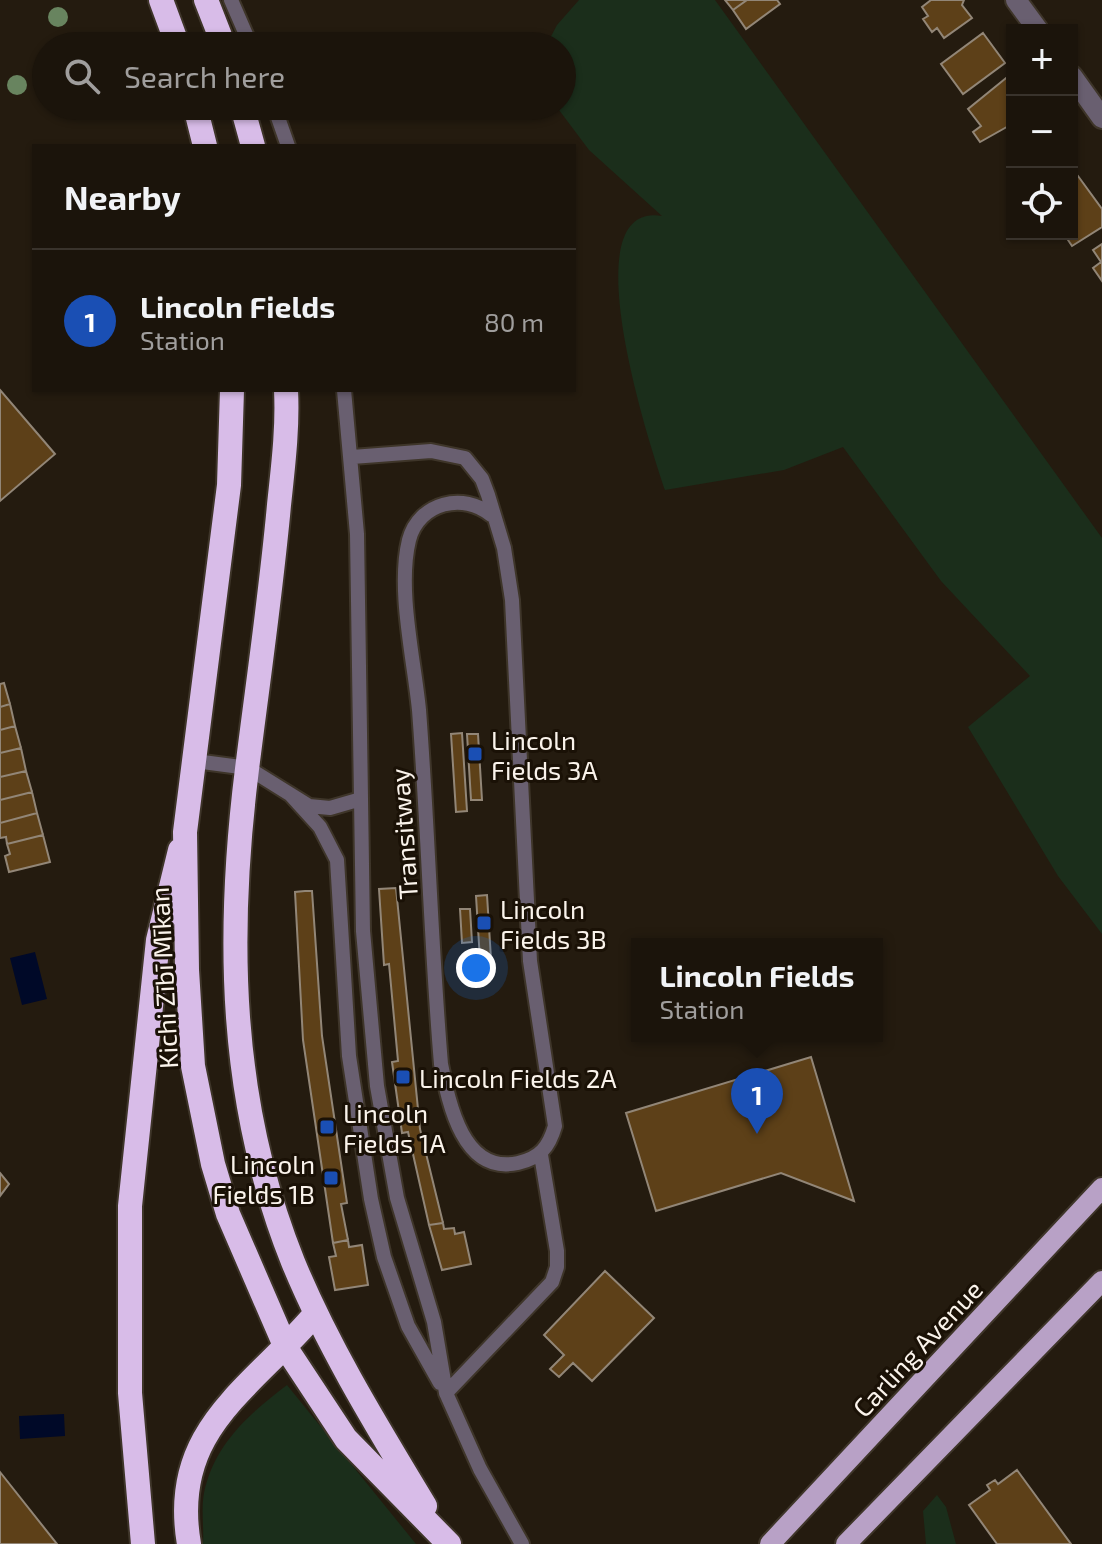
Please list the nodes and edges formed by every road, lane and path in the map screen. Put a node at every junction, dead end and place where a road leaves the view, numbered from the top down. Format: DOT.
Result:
graph roads {
  1 [pos="161,0"];
  2 [pos="206,0"];
  3 [pos="231,0"];
  4 [pos="1016,0"];
  5 [pos="1034,24"];
  6 [pos="173,32"];
  7 [pos="219,32"];
  8 [pos="245,32"];
  9 [pos="1078,84"];
  10 [pos="1102,118"];
  11 [pos="198,120"];
  12 [pos="246,120"];
  13 [pos="279,120"];
  14 [pos="204,144"];
  15 [pos="252,144"];
  16 [pos="287,144"];
  17 [pos="232,392"];
  18 [pos="286,392"];
  19 [pos="344,392"];
  20 [pos="352,457"];
  21 [pos="491,515"];
  22 [pos="195,761"];
  23 [pos="248,768"];
  24 [pos="290,794"];
  25 [pos="361,799"];
  26 [pos="185,832"];
  27 [pos="541,1155"];
  28 [pos="1102,1188"];
  29 [pos="1102,1281"];
  30 [pos="316,1313"];
  31 [pos="286,1348"];
  32 [pos="446,1393"];
  33 [pos="447,1542"];
  34 [pos="847,1542"];
  35 [pos="143,1544"];
  36 [pos="189,1544"];
  37 [pos="522,1544"];
  38 [pos="770,1544"];
  1 -- 6 [label="highway"];
  2 -- 7 [label="highway"];
  3 -- 8 [label="lane"];
  4 -- 5 [label="street"];
  9 -- 10 [label="street"];
  11 -- 14 [label="highway"];
  12 -- 15 [label="highway"];
  13 -- 16 [label="lane"];
  17 -- 22 [label="highway, Kichi Zībī Mīkan"];
  18 -- 23 [label="highway, Kichi Zībī Mīkan"];
  19 -- 20 [label="lane, Transitway"];
  20 -- 21 [label="lane"];
  20 -- 25 [label="lane, Transitway"];
  21 -- 27 [label="lane"];
  21 -- 27 [label="lane, Transitway"];
  22 -- 23 [label="lane, Transitway"];
  22 -- 26 [label="highway, Kichi Zībī Mīkan"];
  23 -- 24 [label="lane, Transitway"];
  23 -- 30 [label="highway, Kichi Zībī Mīkan"];
  24 -- 25 [label="lane, Transitway"];
  24 -- 32 [label="lane, Transitway"];
  25 -- 32 [label="lane, Transitway"];
  26 -- 31 [label="highway, Kichi Zībī Mīkan"];
  26 -- 35 [label="highway"];
  27 -- 32 [label="lane"];
  28 -- 38 [label="main road, Carling Avenue"];
  29 -- 34 [label="main road"];
  30 -- 31 [label="highway"];
  30 -- 33 [label="highway, Kichi Zībī Mīkan"];
  31 -- 33 [label="highway, Kichi Zībī Mīkan"];
  31 -- 36 [label="highway"];
  32 -- 37 [label="lane, Transitway"];
}
